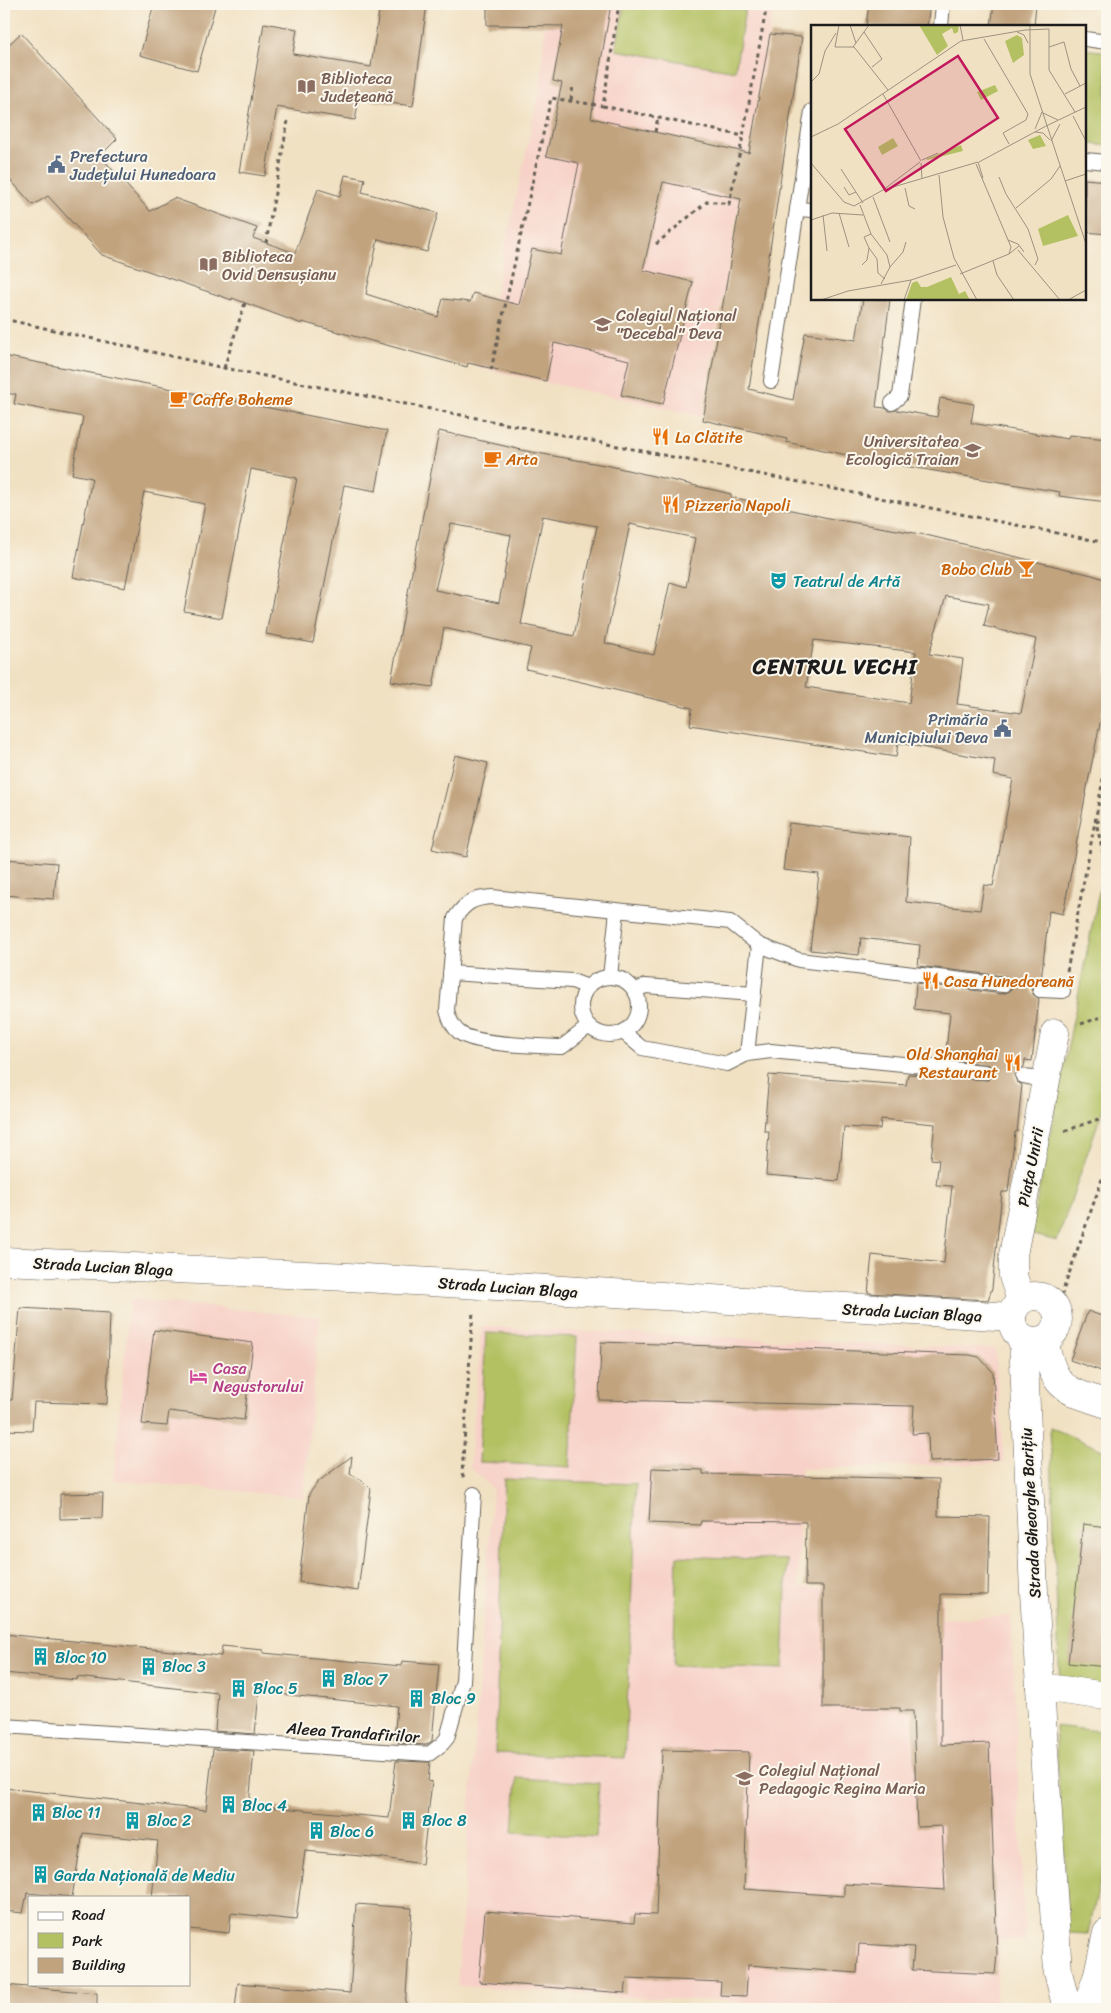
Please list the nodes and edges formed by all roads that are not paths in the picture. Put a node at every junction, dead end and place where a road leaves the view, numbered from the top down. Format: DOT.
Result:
graph roads {
  1 [pos="943,4"];
  2 [pos="941,25"];
  3 [pos="1086,39"];
  4 [pos="1107,42"];
  5 [pos="811,118"];
  6 [pos="1086,160"];
  7 [pos="1107,162"];
  8 [pos="797,209"];
  9 [pos="811,210"];
  10 [pos="913,300"];
  11 [pos="771,381"];
  12 [pos="892,403"];
  13 [pos="617,911"];
  14 [pos="759,944"];
  15 [pos="450,973"];
  16 [pos="610,977"];
  17 [pos="1003,985"];
  18 [pos="588,987"];
  19 [pos="1040,990"];
  20 [pos="635,991"];
  21 [pos="1063,991"];
  22 [pos="754,994"];
  23 [pos="589,1026"];
  24 [pos="623,1032"];
  25 [pos="1055,1033"];
  26 [pos="747,1054"];
  27 [pos="984,1072"];
  28 [pos="4,1261"];
  29 [pos="1025,1324"];
  30 [pos="1107,1404"];
  31 [pos="474,1494"];
  32 [pos="1040,1687"];
  33 [pos="1107,1696"];
  34 [pos="4,1726"];
  35 [pos="1107,1933"];
  36 [pos="1067,2009"];
  37 [pos="1086,2009"];
  1 -- 2 [label="lane"];
  3 -- 4 [label="lane"];
  5 -- 8 [label="lane"];
  6 -- 7 [label="lane"];
  8 -- 9 [label="lane"];
  8 -- 11 [label="lane"];
  10 -- 12 [label="lane"];
  13 -- 14 [label="lane"];
  13 -- 15 [label="lane"];
  13 -- 16 [label="lane"];
  14 -- 17 [label="lane"];
  14 -- 22 [label="lane"];
  15 -- 18 [label="lane"];
  15 -- 23 [label="lane"];
  16 -- 18 [label="lane"];
  16 -- 20 [label="lane"];
  18 -- 23 [label="lane"];
  19 -- 21 [label="lane"];
  20 -- 22 [label="lane"];
  20 -- 24 [label="lane"];
  22 -- 26 [label="lane"];
  23 -- 24 [label="lane"];
  24 -- 26 [label="lane"];
  25 -- 29 [label="street, Piața Unirii"];
  26 -- 27 [label="lane"];
  28 -- 29 [label="street, Strada Lucian Blaga"];
  29 -- 29 [label="street"];
  29 -- 30 [label="street"];
  29 -- 32 [label="street, Strada Gheorghe Barițiu"];
  31 -- 34 [label="lane, Aleea Trandafirilor"];
  32 -- 33 [label="street"];
  32 -- 36 [label="street, Strada Gheorghe Barițiu"];
  35 -- 37 [label="street"];
}
